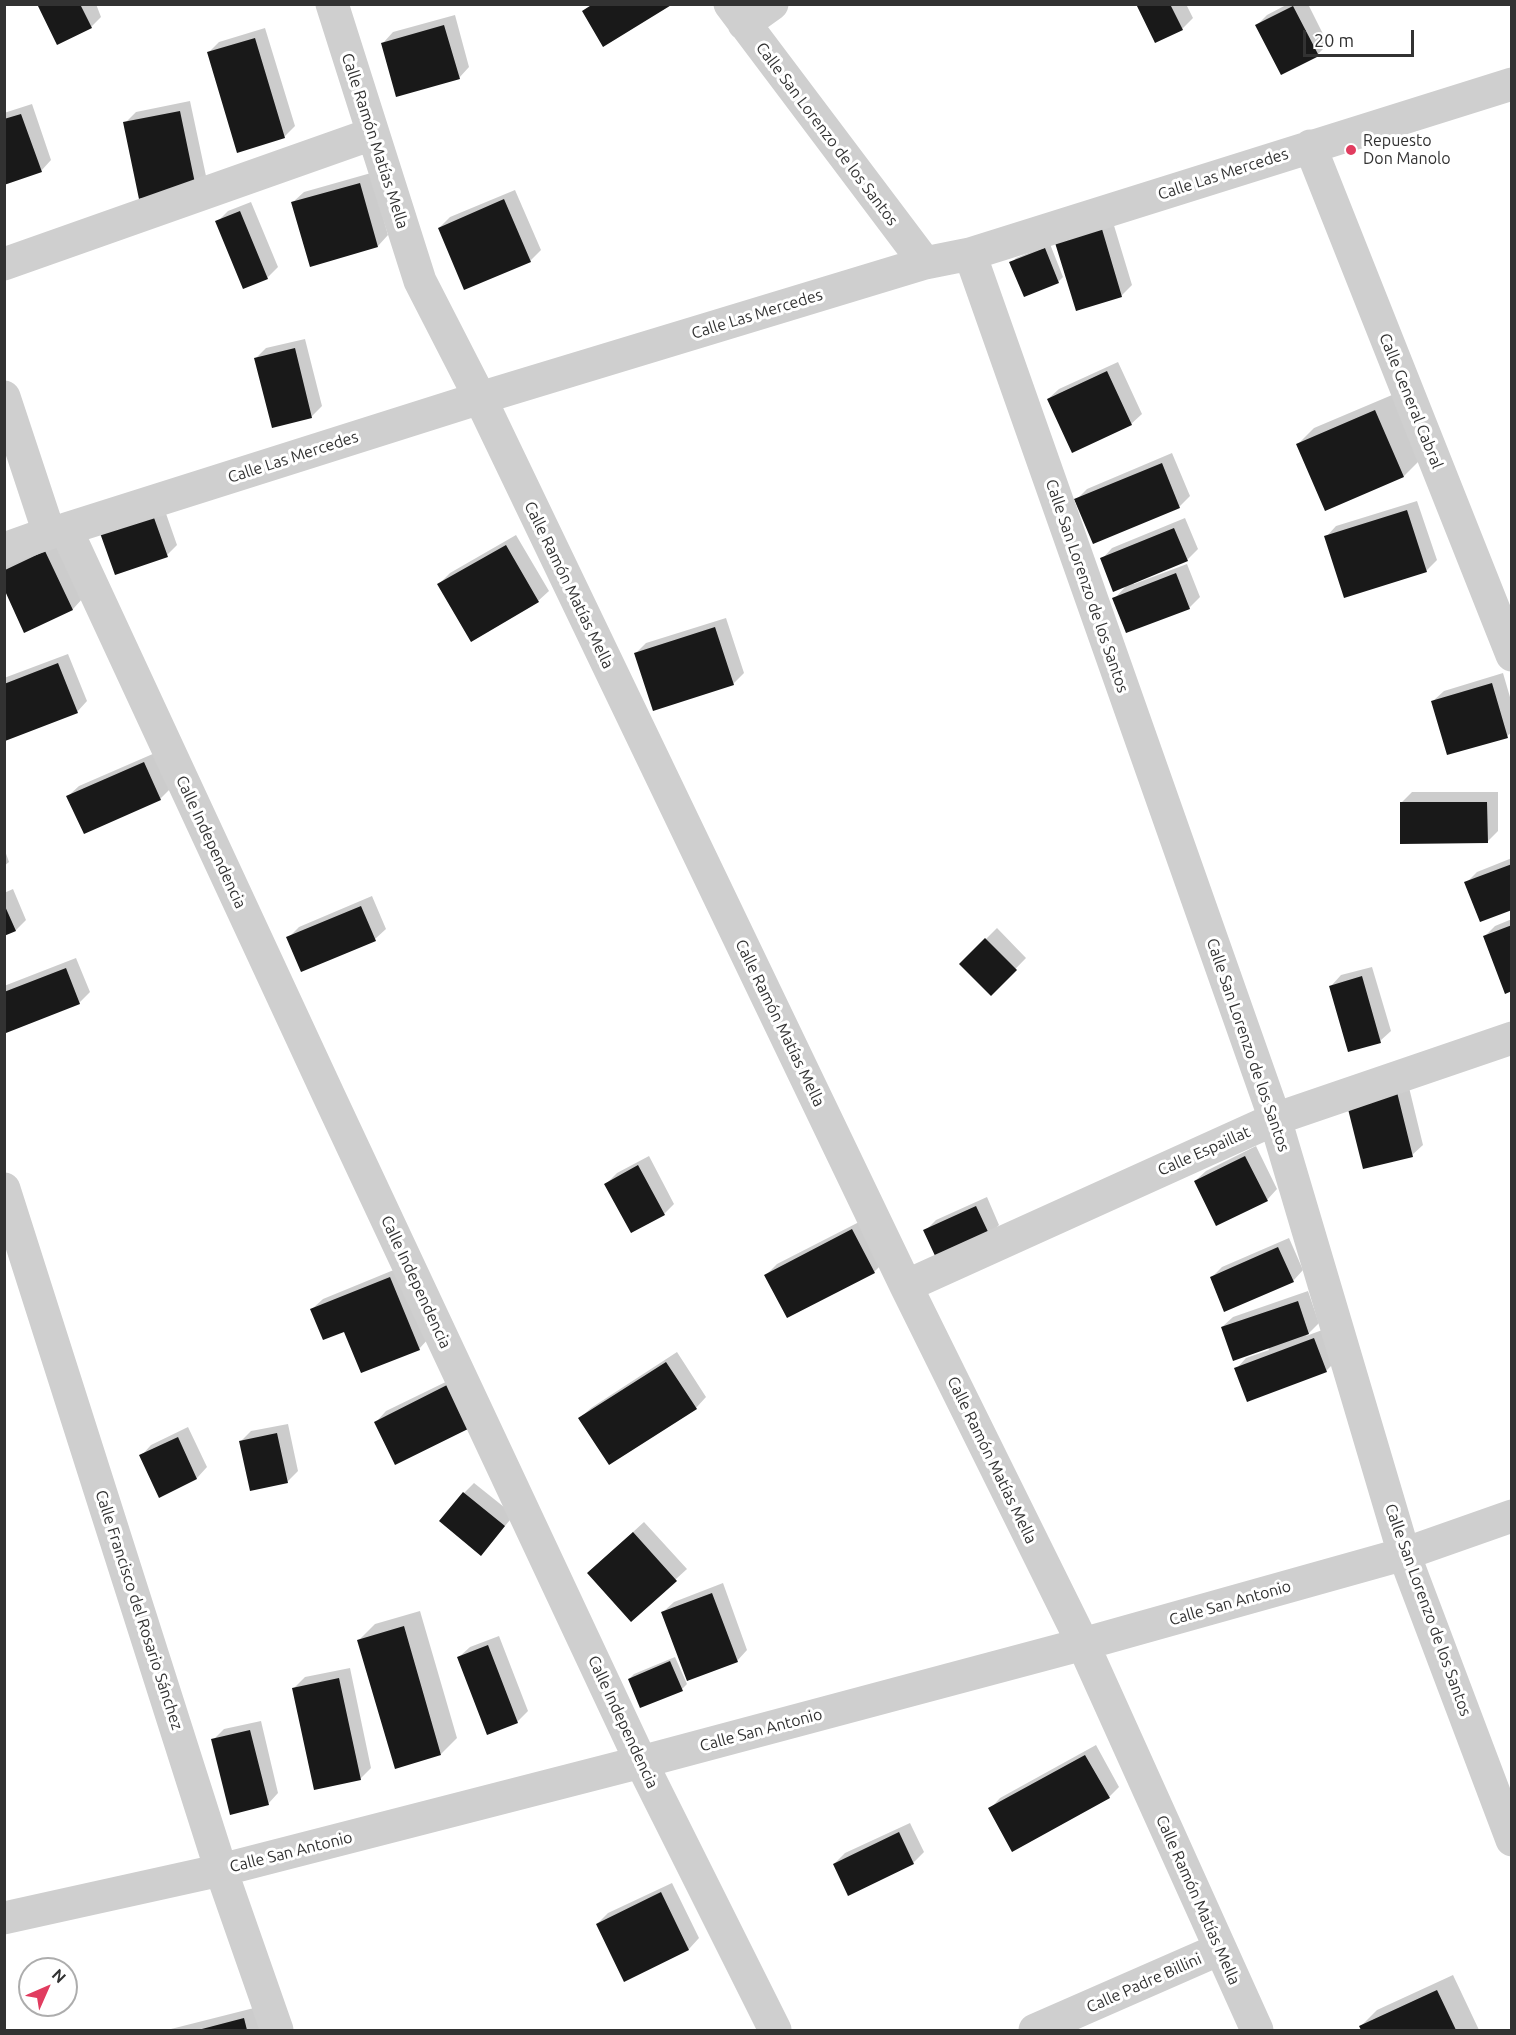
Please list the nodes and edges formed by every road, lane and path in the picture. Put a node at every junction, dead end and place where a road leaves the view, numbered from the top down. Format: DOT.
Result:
graph roads {
  1 [pos="332,4"];
  2 [pos="772,4"];
  3 [pos="737,14"];
  4 [pos="1512,84"];
  5 [pos="372,134"];
  6 [pos="1310,146"];
  7 [pos="970,254"];
  8 [pos="925,263"];
  9 [pos="4,264"];
  10 [pos="4,397"];
  11 [pos="480,398"];
  12 [pos="58,531"];
  13 [pos="4,549"];
  14 [pos="1512,655"];
  15 [pos="1512,1038"];
  16 [pos="1275,1119"];
  17 [pos="4,1189"];
  18 [pos="906,1286"];
  19 [pos="1512,1516"];
  20 [pos="1404,1554"];
  21 [pos="1083,1644"];
  22 [pos="641,1761"];
  23 [pos="1509,1825"];
  24 [pos="221,1870"];
  25 [pos="4,1918"];
  26 [pos="1221,1949"];
  27 [pos="277,2031"];
  28 [pos="775,2031"];
  29 [pos="1035,2031"];
  30 [pos="1257,2031"];
  1 -- 5 [label="street, Calle Ramón Matías Mella"];
  2 -- 3 [label="street"];
  3 -- 8 [label="street, Calle San Lorenzo de los Santos"];
  4 -- 6 [label="street, Calle Las Mercedes"];
  5 -- 9 [label="street"];
  5 -- 11 [label="street, Calle Ramón Matías Mella"];
  6 -- 7 [label="street, Calle Las Mercedes"];
  6 -- 14 [label="street, Calle General Cabral"];
  7 -- 8 [label="street, Calle Las Mercedes"];
  7 -- 16 [label="street, Calle San Lorenzo de los Santos"];
  8 -- 11 [label="street, Calle Las Mercedes"];
  10 -- 12 [label="street, Calle Independencia"];
  11 -- 12 [label="street, Calle Las Mercedes"];
  11 -- 18 [label="street, Calle Ramón Matías Mella"];
  12 -- 13 [label="street, Calle Las Mercedes"];
  12 -- 22 [label="street, Calle Independencia"];
  15 -- 16 [label="street, Calle Espaillat"];
  16 -- 18 [label="street, Calle Espaillat"];
  16 -- 20 [label="street, Calle San Lorenzo de los Santos"];
  17 -- 24 [label="street, Calle Francisco del Rosario Sánchez"];
  18 -- 21 [label="street, Calle Ramón Matías Mella"];
  19 -- 20 [label="street, Calle San Antonio"];
  20 -- 21 [label="street, Calle San Antonio"];
  20 -- 23 [label="street, Calle San Lorenzo de los Santos"];
  21 -- 22 [label="street, Calle San Antonio"];
  21 -- 26 [label="street, Calle Ramón Matías Mella"];
  22 -- 24 [label="street, Calle San Antonio"];
  22 -- 28 [label="street, Calle Independencia"];
  24 -- 25 [label="street, Calle San Antonio"];
  24 -- 27 [label="street, Calle Francisco del Rosario Sánchez"];
  26 -- 29 [label="street, Calle Padre Billini"];
  26 -- 30 [label="street, Calle Ramón Matías Mella"];
}
